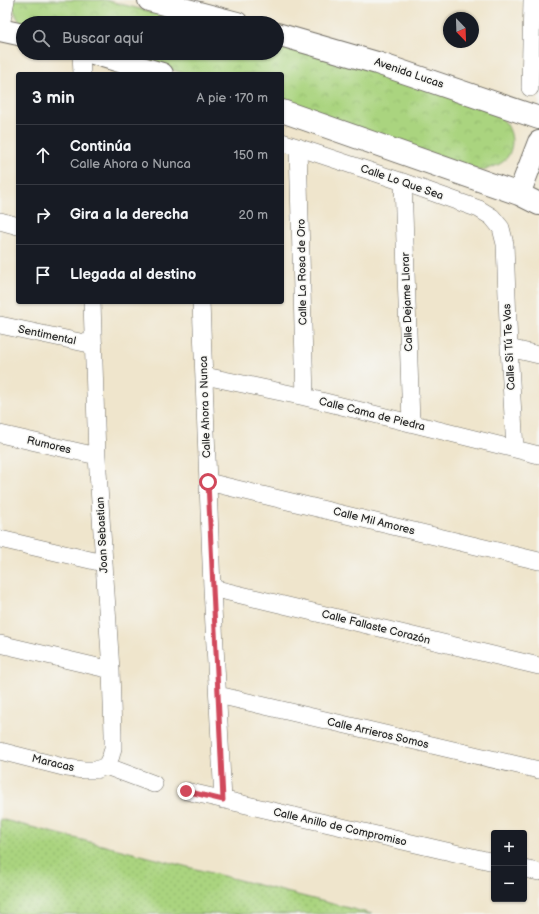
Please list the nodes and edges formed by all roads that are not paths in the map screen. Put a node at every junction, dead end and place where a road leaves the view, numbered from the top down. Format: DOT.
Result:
graph roads {
  1 [pos="6,0"];
  2 [pos="149,0"];
  3 [pos="521,0"];
  4 [pos="532,0"];
  5 [pos="539,1"];
  6 [pos="210,16"];
  7 [pos="0,30"];
  8 [pos="16,33"];
  9 [pos="284,36"];
  10 [pos="81,60"];
  11 [pos="116,60"];
  12 [pos="82,72"];
  13 [pos="155,72"];
  14 [pos="530,88"];
  15 [pos="284,112"];
  16 [pos="539,118"];
  17 [pos="539,142"];
  18 [pos="284,143"];
  19 [pos="298,147"];
  20 [pos="403,182"];
  21 [pos="519,194"];
  22 [pos="539,204"];
  23 [pos="0,221"];
  24 [pos="16,225"];
  25 [pos="505,244"];
  26 [pos="92,304"];
  27 [pos="201,304"];
  28 [pos="0,325"];
  29 [pos="94,345"];
  30 [pos="509,348"];
  31 [pos="539,354"];
  32 [pos="204,376"];
  33 [pos="305,397"];
  34 [pos="411,423"];
  35 [pos="0,434"];
  36 [pos="515,449"];
  37 [pos="539,455"];
  38 [pos="97,456"];
  39 [pos="208,482"];
  40 [pos="0,539"];
  41 [pos="539,561"];
  42 [pos="103,563"];
  43 [pos="212,588"];
  44 [pos="0,644"];
  45 [pos="539,666"];
  46 [pos="111,670"];
  47 [pos="218,695"];
  48 [pos="0,751"];
  49 [pos="106,766"];
  50 [pos="539,770"];
  51 [pos="154,784"];
  52 [pos="186,791"];
  53 [pos="223,800"];
  54 [pos="491,861"];
  55 [pos="527,870"];
  56 [pos="539,872"];
  1 -- 7 [label="street"];
  2 -- 6 [label="street"];
  3 -- 4 [label="street"];
  4 -- 5 [label="street"];
  4 -- 14 [label="street"];
  7 -- 8 [label="street"];
  9 -- 16 [label="street, Avenida Lucas"];
  10 -- 12 [label="street"];
  11 -- 13 [label="street"];
  15 -- 21 [label="street"];
  17 -- 21 [label="street"];
  18 -- 19 [label="street, Calle Lo Que Sea"];
  19 -- 20 [label="street, Calle Lo Que Sea"];
  19 -- 33 [label="street, Calle La Rosa de Oro"];
  20 -- 25 [label="street, Calle Lo Que Sea"];
  20 -- 34 [label="street, Calle Dejame Llorar"];
  21 -- 22 [label="street"];
  23 -- 24 [label="street"];
  25 -- 30 [label="street, Calle Si Tú Te Vas"];
  26 -- 29 [label="street, Joan Sebastian"];
  27 -- 32 [label="street, Calle Ahora o Nunca"];
  28 -- 29 [label="street, Sentimental"];
  29 -- 38 [label="street, Joan Sebastian"];
  30 -- 31 [label="street"];
  30 -- 36 [label="street, Calle Si Tú Te Vas"];
  32 -- 33 [label="street, Calle Cama de Piedra"];
  32 -- 39 [label="street, Calle Ahora o Nunca"];
  33 -- 34 [label="street, Calle Cama de Piedra"];
  34 -- 36 [label="street, Calle Cama de Piedra"];
  35 -- 38 [label="street, Rumores"];
  36 -- 37 [label="street, Calle Cama de Piedra"];
  38 -- 42 [label="street, Joan Sebastian"];
  39 -- 41 [label="street, Calle Mil Amores"];
  39 -- 43 [label="street, Calle Ahora o Nunca"];
  40 -- 42 [label="street"];
  42 -- 46 [label="street, Joan Sebastian"];
  43 -- 45 [label="street, Calle Fallaste Corazón"];
  43 -- 47 [label="street, Calle Ahora o Nunca"];
  44 -- 46 [label="street"];
  46 -- 49 [label="street, Joan Sebastian"];
  47 -- 50 [label="street, Calle Arrieros Somos"];
  47 -- 53 [label="street, Calle Ahora o Nunca"];
  48 -- 49 [label="street, Maracas"];
  49 -- 51 [label="street"];
  52 -- 53 [label="street, Calle Anillo de Compromiso"];
  53 -- 54 [label="street, Calle Anillo de Compromiso"];
  55 -- 56 [label="street"];
}
